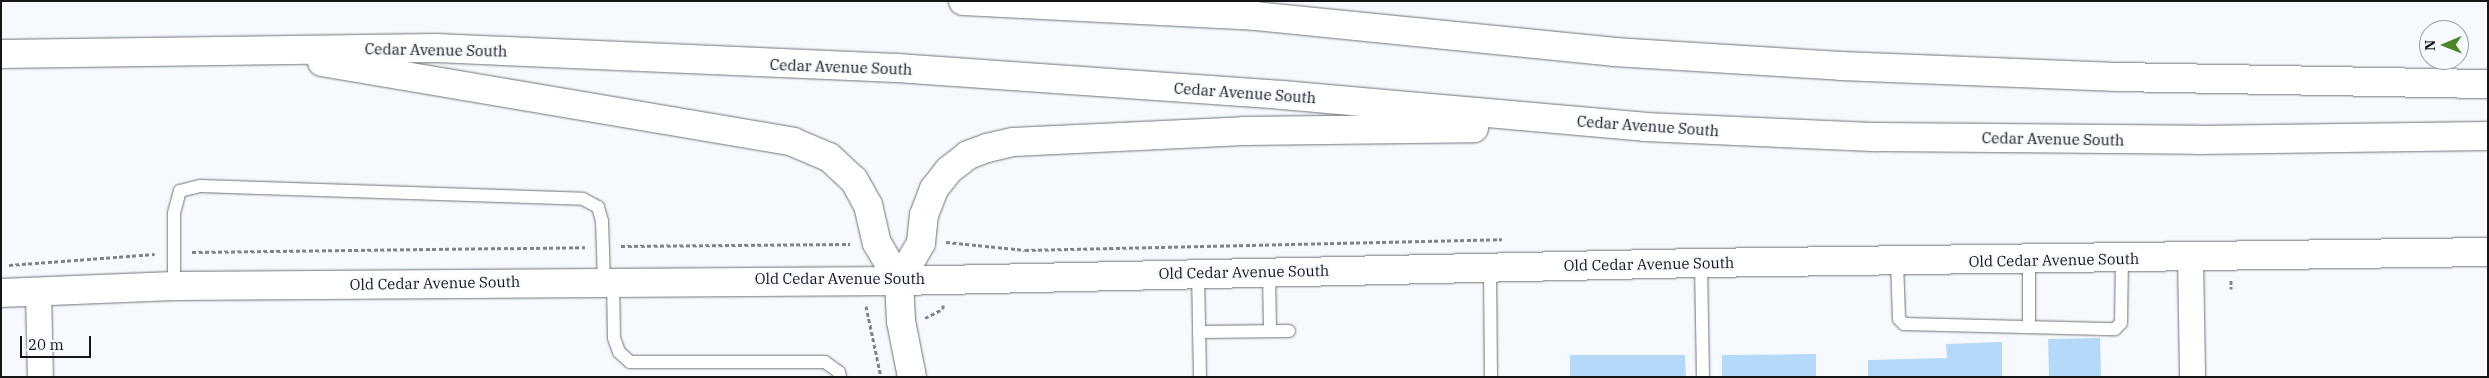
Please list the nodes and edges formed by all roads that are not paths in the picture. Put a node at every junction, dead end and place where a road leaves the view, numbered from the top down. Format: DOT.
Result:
graph roads {
  1 [pos="964,1"];
  2 [pos="259,51"];
  3 [pos="1,54"];
  4 [pos="2488,84"];
  5 [pos="1645,127"];
  6 [pos="2488,136"];
  7 [pos="2488,252"];
  8 [pos="2190,257"];
  9 [pos="2029,260"];
  10 [pos="2122,260"];
  11 [pos="1897,261"];
  12 [pos="1701,263"];
  13 [pos="1490,267"];
  14 [pos="1269,272"];
  15 [pos="1198,274"];
  16 [pos="608,281"];
  17 [pos="899,281"];
  18 [pos="174,286"];
  19 [pos="38,292"];
  20 [pos="1,293"];
  21 [pos="2029,327"];
  22 [pos="1270,331"];
  23 [pos="1289,331"];
  24 [pos="1199,332"];
  25 [pos="40,377"];
  26 [pos="840,377"];
  27 [pos="912,377"];
  28 [pos="1200,377"];
  29 [pos="1491,377"];
  30 [pos="1703,377"];
  31 [pos="2192,377"];
  1 -- 4 [label="main road"];
  2 -- 3 [label="main road, Cedar Avenue South"];
  2 -- 5 [label="main road, Cedar Avenue South"];
  2 -- 17 [label="main road"];
  5 -- 6 [label="main road, Cedar Avenue South"];
  5 -- 17 [label="main road"];
  7 -- 8 [label="main road, Old Cedar Avenue South"];
  8 -- 10 [label="main road, Old Cedar Avenue South"];
  8 -- 31 [label="street"];
  9 -- 10 [label="main road, Old Cedar Avenue South"];
  9 -- 11 [label="main road, Old Cedar Avenue South"];
  9 -- 21 [label="lane"];
  10 -- 21 [label="lane"];
  11 -- 12 [label="main road, Old Cedar Avenue South"];
  11 -- 21 [label="lane"];
  12 -- 13 [label="main road, Old Cedar Avenue South"];
  12 -- 30 [label="lane"];
  13 -- 14 [label="main road, Old Cedar Avenue South"];
  13 -- 29 [label="lane"];
  14 -- 15 [label="main road, Old Cedar Avenue South"];
  14 -- 22 [label="lane"];
  15 -- 17 [label="main road, Old Cedar Avenue South"];
  15 -- 24 [label="lane"];
  16 -- 17 [label="main road, Old Cedar Avenue South"];
  16 -- 18 [label="main road, Old Cedar Avenue South"];
  16 -- 18 [label="lane"];
  16 -- 26 [label="lane"];
  17 -- 27 [label="main road"];
  18 -- 19 [label="main road, Old Cedar Avenue South"];
  19 -- 20 [label="main road, Old Cedar Avenue South"];
  19 -- 25 [label="street"];
  22 -- 23 [label="lane"];
  22 -- 24 [label="lane"];
  24 -- 28 [label="lane"];
}
